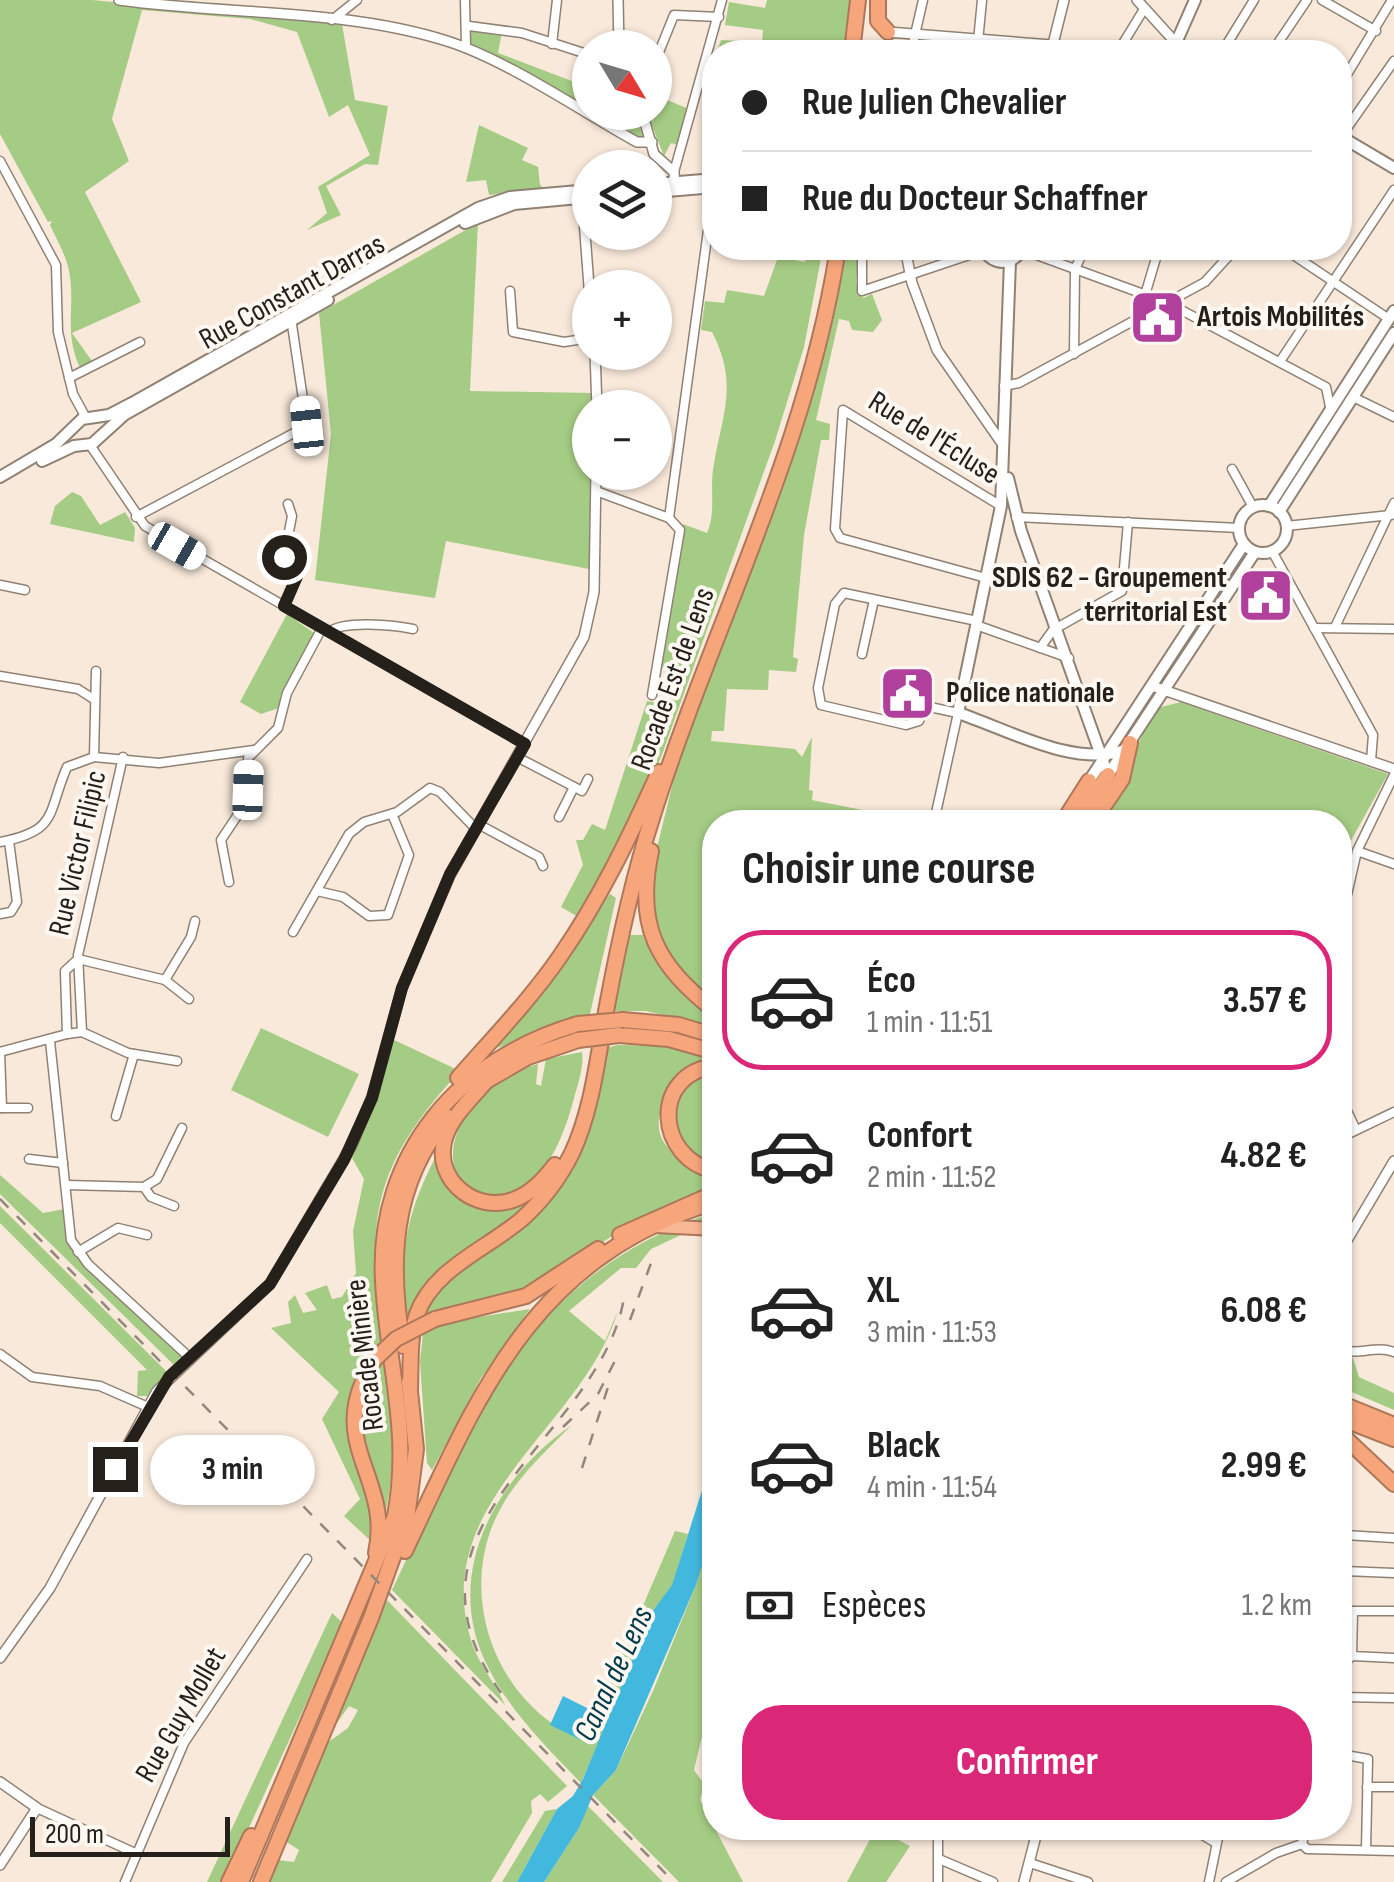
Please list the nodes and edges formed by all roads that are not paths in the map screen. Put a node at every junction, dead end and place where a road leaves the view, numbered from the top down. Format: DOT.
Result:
graph roads {
  1 [pos="119,0"];
  2 [pos="357,0"];
  3 [pos="465,0"];
  4 [pos="557,0"];
  5 [pos="618,0"];
  6 [pos="722,0"];
  7 [pos="858,0"];
  8 [pos="866,0"];
  9 [pos="878,0"];
  10 [pos="922,0"];
  11 [pos="982,0"];
  12 [pos="1064,0"];
  13 [pos="1136,0"];
  14 [pos="1196,0"];
  15 [pos="1254,0"];
  16 [pos="1308,0"];
  17 [pos="1322,0"];
  18 [pos="1392,0"];
  19 [pos="175,3"];
  20 [pos="190,4"];
  21 [pos="1144,9"];
  22 [pos="719,17"];
  23 [pos="332,20"];
  24 [pos="469,26"];
  25 [pos="619,30"];
  26 [pos="668,30"];
  27 [pos="1376,31"];
  28 [pos="888,32"];
  29 [pos="915,36"];
  30 [pos="713,40"];
  31 [pos="853,40"];
  32 [pos="861,40"];
  33 [pos="914,40"];
  34 [pos="977,40"];
  35 [pos="1054,40"];
  36 [pos="1126,40"];
  37 [pos="1168,40"];
  38 [pos="1178,40"];
  39 [pos="1229,40"];
  40 [pos="1280,40"];
  41 [pos="552,44"];
  42 [pos="466,48"];
  43 [pos="572,50"];
  44 [pos="1394,62"];
  45 [pos="1352,68"];
  46 [pos="702,81"];
  47 [pos="1352,120"];
  48 [pos="648,130"];
  49 [pos="652,142"];
  50 [pos="1352,144"];
  51 [pos="0,162"];
  52 [pos="1394,168"];
  53 [pos="672,182"];
  54 [pos="675,182"];
  55 [pos="702,183"];
  56 [pos="672,184"];
  57 [pos="1394,190"];
  58 [pos="572,195"];
  59 [pos="1352,253"];
  60 [pos="704,260"];
  61 [pos="827,260"];
  62 [pos="836,260"];
  63 [pos="862,260"];
  64 [pos="908,260"];
  65 [pos="953,260"];
  66 [pos="994,260"];
  67 [pos="1052,260"];
  68 [pos="1079,260"];
  69 [pos="1154,260"];
  70 [pos="1225,260"];
  71 [pos="1301,260"];
  72 [pos="1347,260"];
  73 [pos="1010,261"];
  74 [pos="1075,269"];
  75 [pos="910,276"];
  76 [pos="1333,281"];
  77 [pos="510,291"];
  78 [pos="1144,295"];
  79 [pos="1168,303"];
  80 [pos="1148,314"];
  81 [pos="1392,315"];
  82 [pos="291,318"];
  83 [pos="1394,333"];
  84 [pos="572,340"];
  85 [pos="140,342"];
  86 [pos="1074,354"];
  87 [pos="1281,360"];
  88 [pos="69,378"];
  89 [pos="1004,386"];
  90 [pos="1353,396"];
  91 [pos="1004,412"];
  92 [pos="1329,412"];
  93 [pos="1394,417"];
  94 [pos="982,419"];
  95 [pos="82,422"];
  96 [pos="1001,442"];
  97 [pos="94,444"];
  98 [pos="1008,460"];
  99 [pos="1232,469"];
  100 [pos="0,477"];
  101 [pos="1002,477"];
  102 [pos="0,484"];
  103 [pos="596,491"];
  104 [pos="288,504"];
  105 [pos="1394,504"];
  106 [pos="1253,507"];
  107 [pos="1274,509"];
  108 [pos="1014,511"];
  109 [pos="1391,515"];
  110 [pos="136,517"];
  111 [pos="669,518"];
  112 [pos="1128,522"];
  113 [pos="1286,526"];
  114 [pos="1239,528"];
  115 [pos="1244,544"];
  116 [pos="1272,551"];
  117 [pos="1255,552"];
  118 [pos="986,578"];
  119 [pos="0,585"];
  120 [pos="25,590"];
  121 [pos="874,600"];
  122 [pos="284,606"];
  123 [pos="386,612"];
  124 [pos="977,623"];
  125 [pos="390,624"];
  126 [pos="1058,626"];
  127 [pos="1336,626"];
  128 [pos="1314,628"];
  129 [pos="1394,629"];
  130 [pos="326,630"];
  131 [pos="413,630"];
  132 [pos="1040,648"];
  133 [pos="862,654"];
  134 [pos="1069,658"];
  135 [pos="96,671"];
  136 [pos="0,676"];
  137 [pos="1157,689"];
  138 [pos="652,695"];
  139 [pos="95,700"];
  140 [pos="958,713"];
  141 [pos="525,744"];
  142 [pos="678,744"];
  143 [pos="1127,746"];
  144 [pos="254,750"];
  145 [pos="1082,755"];
  146 [pos="94,757"];
  147 [pos="517,757"];
  148 [pos="1105,757"];
  149 [pos="122,758"];
  150 [pos="1371,761"];
  151 [pos="663,762"];
  152 [pos="1394,772"];
  153 [pos="1108,774"];
  154 [pos="588,779"];
  155 [pos="1089,781"];
  156 [pos="574,787"];
  157 [pos="1105,806"];
  158 [pos="937,810"];
  159 [pos="1071,810"];
  160 [pos="1085,810"];
  161 [pos="1102,810"];
  162 [pos="392,814"];
  163 [pos="558,817"];
  164 [pos="477,827"];
  165 [pos="4,842"];
  166 [pos="1357,851"];
  167 [pos="1394,864"];
  168 [pos="543,866"];
  169 [pos="1352,873"];
  170 [pos="229,882"];
  171 [pos="317,891"];
  172 [pos="0,914"];
  173 [pos="194,920"];
  174 [pos="292,932"];
  175 [pos="78,959"];
  176 [pos="165,980"];
  177 [pos="702,999"];
  178 [pos="189,1000"];
  179 [pos="621,1028"];
  180 [pos="82,1032"];
  181 [pos="578,1032"];
  182 [pos="66,1034"];
  183 [pos="702,1038"];
  184 [pos="50,1041"];
  185 [pos="702,1042"];
  186 [pos="0,1052"];
  187 [pos="134,1054"];
  188 [pos="178,1061"];
  189 [pos="702,1072"];
  190 [pos="489,1078"];
  191 [pos="1,1108"];
  192 [pos="28,1108"];
  193 [pos="1394,1112"];
  194 [pos="116,1116"];
  195 [pos="1352,1122"];
  196 [pos="182,1128"];
  197 [pos="1356,1130"];
  198 [pos="1352,1132"];
  199 [pos="574,1135"];
  200 [pos="30,1159"];
  201 [pos="63,1162"];
  202 [pos="1394,1162"];
  203 [pos="702,1166"];
  204 [pos="66,1185"];
  205 [pos="144,1187"];
  206 [pos="702,1198"];
  207 [pos="174,1206"];
  208 [pos="702,1207"];
  209 [pos="655,1226"];
  210 [pos="702,1228"];
  211 [pos="1352,1232"];
  212 [pos="147,1235"];
  213 [pos="78,1252"];
  214 [pos="382,1283"];
  215 [pos="1394,1352"];
  216 [pos="1352,1353"];
  217 [pos="0,1354"];
  218 [pos="189,1357"];
  219 [pos="410,1389"];
  220 [pos="148,1407"];
  221 [pos="1352,1408"];
  222 [pos="1352,1423"];
  223 [pos="1394,1425"];
  224 [pos="1394,1439"];
  225 [pos="1352,1444"];
  226 [pos="1394,1484"];
  227 [pos="1352,1533"];
  228 [pos="1394,1538"];
  229 [pos="307,1559"];
  230 [pos="1352,1571"];
  231 [pos="1394,1573"];
  232 [pos="363,1597"];
  233 [pos="1353,1610"];
  234 [pos="1394,1612"];
  235 [pos="371,1618"];
  236 [pos="1352,1656"];
  237 [pos="0,1658"];
  238 [pos="1394,1658"];
  239 [pos="1352,1696"];
  240 [pos="1394,1698"];
  241 [pos="1352,1755"];
  242 [pos="294,1756"];
  243 [pos="0,1782"];
  244 [pos="1367,1786"];
  245 [pos="1394,1787"];
  246 [pos="36,1808"];
  247 [pos="938,1840"];
  248 [pos="1035,1840"];
  249 [pos="1212,1840"];
  250 [pos="1303,1840"];
  251 [pos="1216,1842"];
  252 [pos="1302,1844"];
  253 [pos="1366,1850"];
  254 [pos="1394,1851"];
  255 [pos="137,1854"];
  256 [pos="939,1858"];
  257 [pos="1030,1862"];
  258 [pos="0,1865"];
  259 [pos="125,1882"];
  260 [pos="229,1882"];
  261 [pos="242,1882"];
  262 [pos="261,1882"];
  263 [pos="938,1882"];
  264 [pos="993,1882"];
  265 [pos="1024,1882"];
  266 [pos="1088,1882"];
  267 [pos="1209,1882"];
  268 [pos="1226,1882"];
  1 -- 19 [label="street"];
  2 -- 23 [label="street"];
  3 -- 24 [label="street"];
  4 -- 41 [label="street"];
  5 -- 25 [label="street"];
  6 -- 22 [label="street"];
  7 -- 31 [label="highway"];
  8 -- 32 [label="highway"];
  9 -- 28 [label="highway"];
  10 -- 29 [label="street"];
  11 -- 34 [label="street"];
  12 -- 35 [label="street"];
  13 -- 21 [label="street"];
  14 -- 38 [label="main road"];
  15 -- 39 [label="street"];
  16 -- 40 [label="street"];
  17 -- 27 [label="street"];
  18 -- 27 [label="street"];
  19 -- 20 [label="street"];
  20 -- 23 [label="street"];
  21 -- 36 [label="street"];
  21 -- 37 [label="street"];
  22 -- 26 [label="street"];
  22 -- 30 [label="street"];
  23 -- 42 [label="street"];
  24 -- 41 [label="street"];
  24 -- 42 [label="street"];
  27 -- 45 [label="street"];
  28 -- 29 [label="street"];
  29 -- 33 [label="street"];
  29 -- 34 [label="street"];
  41 -- 43 [label="street"];
  42 -- 49 [label="street"];
  44 -- 47 [label="street"];
  46 -- 54 [label="street"];
  48 -- 49 [label="street"];
  49 -- 54 [label="street"];
  50 -- 52 [label="main road"];
  51 -- 88 [label="street"];
  53 -- 54 [label="main road"];
  54 -- 55 [label="main road"];
  54 -- 56 [label="main road"];
  57 -- 59 [label="street"];
  58 -- 82 [label="main road, Rue Constant Darras"];
  60 -- 111 [label="street"];
  61 -- 151 [label="highway, Rocade Est de Lens"];
  62 -- 142 [label="highway, Rocade Est de Lens"];
  63 -- 75 [label="street"];
  64 -- 75 [label="street"];
  65 -- 75 [label="street"];
  66 -- 73 [label="main road"];
  67 -- 74 [label="street"];
  68 -- 74 [label="street"];
  69 -- 78 [label="street"];
  70 -- 79 [label="street"];
  71 -- 76 [label="street"];
  72 -- 76 [label="street"];
  73 -- 89 [label="main road"];
  74 -- 78 [label="street"];
  74 -- 86 [label="street"];
  75 -- 94 [label="street"];
  76 -- 81 [label="street"];
  76 -- 87 [label="street"];
  77 -- 84 [label="street"];
  78 -- 79 [label="street"];
  78 -- 80 [label="street"];
  79 -- 80 [label="street"];
  79 -- 87 [label="street"];
  80 -- 86 [label="street"];
  81 -- 92 [label="main road"];
  82 -- 95 [label="main road, Rue Constant Darras"];
  82 -- 97 [label="main road, Rue Constant Darras"];
  82 -- 110 [label="street"];
  83 -- 90 [label="main road"];
  85 -- 88 [label="street"];
  86 -- 89 [label="street"];
  87 -- 92 [label="street"];
  88 -- 95 [label="street"];
  89 -- 91 [label="main road"];
  90 -- 93 [label="street"];
  90 -- 107 [label="main road"];
  91 -- 94 [label="street"];
  91 -- 96 [label="main road"];
  91 -- 98 [label="main road"];
  92 -- 107 [label="main road"];
  94 -- 96 [label="street"];
  95 -- 97 [label="main road"];
  95 -- 97 [label="main road"];
  95 -- 100 [label="main road, Rue Constant Darras"];
  96 -- 101 [label="main road"];
  97 -- 102 [label="main road, Rue Constant Darras"];
  97 -- 110 [label="street"];
  98 -- 101 [label="main road"];
  98 -- 108 [label="main road"];
  99 -- 106 [label="street"];
  101 -- 108 [label="main road"];
  103 -- 111 [label="street"];
  103 -- 141 [label="street"];
  104 -- 122 [label="street"];
  105 -- 109 [label="street"];
  106 -- 107 [label="main road"];
  106 -- 114 [label="main road"];
  107 -- 113 [label="main road"];
  108 -- 112 [label="street"];
  108 -- 118 [label="main road"];
  108 -- 118 [label="street, Rue de l'Écluse"];
  108 -- 126 [label="main road"];
  109 -- 113 [label="street"];
  109 -- 127 [label="street"];
  110 -- 122 [label="street"];
  111 -- 138 [label="street"];
  112 -- 114 [label="street"];
  112 -- 126 [label="street"];
  113 -- 116 [label="main road"];
  114 -- 115 [label="main road"];
  115 -- 117 [label="main road"];
  115 -- 137 [label="main road"];
  116 -- 117 [label="main road"];
  116 -- 128 [label="street"];
  117 -- 137 [label="main road"];
  118 -- 124 [label="main road"];
  119 -- 120 [label="street"];
  121 -- 124 [label="street"];
  121 -- 133 [label="street"];
  121 -- 140 [label="street"];
  122 -- 130 [label="street"];
  123 -- 125 [label="street"];
  124 -- 132 [label="street"];
  124 -- 140 [label="main road"];
  125 -- 130 [label="street"];
  125 -- 131 [label="street"];
  126 -- 132 [label="street"];
  126 -- 134 [label="main road"];
  127 -- 128 [label="street"];
  127 -- 129 [label="street"];
  128 -- 150 [label="street"];
  130 -- 141 [label="street"];
  130 -- 144 [label="street"];
  132 -- 134 [label="street"];
  134 -- 148 [label="main road"];
  135 -- 139 [label="street"];
  136 -- 139 [label="street"];
  137 -- 143 [label="main road"];
  137 -- 148 [label="main road"];
  137 -- 150 [label="street"];
  139 -- 146 [label="street"];
  140 -- 145 [label="main road"];
  140 -- 158 [label="street"];
  141 -- 147 [label="street"];
  142 -- 177 [label="highway"];
  142 -- 199 [label="highway, Rocade Est de Lens"];
  143 -- 148 [label="main road"];
  143 -- 153 [label="main road"];
  143 -- 157 [label="highway"];
  144 -- 149 [label="street"];
  144 -- 170 [label="street"];
  145 -- 148 [label="main road"];
  145 -- 155 [label="main road"];
  146 -- 149 [label="street"];
  146 -- 165 [label="street"];
  147 -- 156 [label="street"];
  147 -- 164 [label="street"];
  148 -- 153 [label="main road"];
  148 -- 155 [label="main road"];
  149 -- 175 [label="street, Rue Victor Filipic"];
  150 -- 152 [label="street"];
  151 -- 199 [label="highway, Rocade Est de Lens"];
  151 -- 214 [label="highway"];
  152 -- 166 [label="street"];
  153 -- 157 [label="highway"];
  153 -- 160 [label="highway"];
  154 -- 156 [label="street"];
  155 -- 159 [label="highway"];
  156 -- 163 [label="street"];
  157 -- 161 [label="highway"];
  162 -- 164 [label="street"];
  162 -- 171 [label="street"];
  162 -- 171 [label="street"];
  164 -- 168 [label="street"];
  164 -- 218 [label="street"];
  165 -- 172 [label="street"];
  166 -- 167 [label="street"];
  166 -- 169 [label="street"];
  171 -- 174 [label="street"];
  173 -- 176 [label="street"];
  175 -- 176 [label="street"];
  175 -- 180 [label="street"];
  175 -- 182 [label="street"];
  176 -- 178 [label="street"];
  179 -- 181 [label="highway, Rocade Minière, bridge"];
  179 -- 183 [label="highway, Rocade Minière"];
  179 -- 185 [label="highway, Rocade Minière"];
  180 -- 182 [label="street"];
  180 -- 187 [label="street"];
  181 -- 190 [label="highway, Rocade Minière"];
  181 -- 214 [label="highway, Rocade Minière"];
  182 -- 184 [label="street"];
  184 -- 186 [label="street"];
  184 -- 201 [label="street"];
  186 -- 191 [label="street"];
  187 -- 188 [label="street"];
  187 -- 194 [label="street"];
  189 -- 203 [label="highway"];
  190 -- 199 [label="highway"];
  190 -- 219 [label="highway, Rocade Minière"];
  191 -- 192 [label="street"];
  193 -- 197 [label="street"];
  195 -- 197 [label="street"];
  196 -- 205 [label="street"];
  197 -- 198 [label="street"];
  199 -- 219 [label="highway"];
  200 -- 201 [label="street"];
  201 -- 204 [label="street"];
  202 -- 211 [label="street"];
  204 -- 205 [label="street"];
  204 -- 213 [label="street"];
  205 -- 207 [label="street"];
  206 -- 232 [label="highway, bridge"];
  208 -- 209 [label="highway"];
  209 -- 210 [label="highway"];
  209 -- 235 [label="highway"];
  212 -- 213 [label="street"];
  213 -- 218 [label="street"];
  214 -- 232 [label="highway, Rocade Minière"];
  215 -- 216 [label="street"];
  217 -- 220 [label="street"];
  218 -- 220 [label="street"];
  219 -- 235 [label="highway, Rocade Minière"];
  220 -- 237 [label="street"];
  221 -- 223 [label="highway"];
  222 -- 224 [label="highway"];
  225 -- 226 [label="highway"];
  227 -- 228 [label="street"];
  229 -- 255 [label="street, Rue Guy Mollet"];
  230 -- 231 [label="street"];
  232 -- 242 [label="highway, Rocade Minière"];
  233 -- 234 [label="street"];
  233 -- 236 [label="street"];
  235 -- 262 [label="highway, Rocade Minière"];
  236 -- 238 [label="street"];
  239 -- 240 [label="street"];
  241 -- 244 [label="street"];
  242 -- 260 [label="highway"];
  242 -- 261 [label="highway, Rocade Minière"];
  243 -- 246 [label="street"];
  244 -- 245 [label="street"];
  244 -- 253 [label="street"];
  246 -- 255 [label="street"];
  246 -- 258 [label="street"];
  247 -- 256 [label="street"];
  248 -- 257 [label="street"];
  249 -- 251 [label="street"];
  250 -- 252 [label="street"];
  251 -- 267 [label="street"];
  252 -- 253 [label="street"];
  252 -- 268 [label="street"];
  253 -- 254 [label="street"];
  255 -- 259 [label="street, Rue Guy Mollet"];
  256 -- 263 [label="street"];
  256 -- 264 [label="street"];
  257 -- 265 [label="street"];
  257 -- 266 [label="street"];
}
